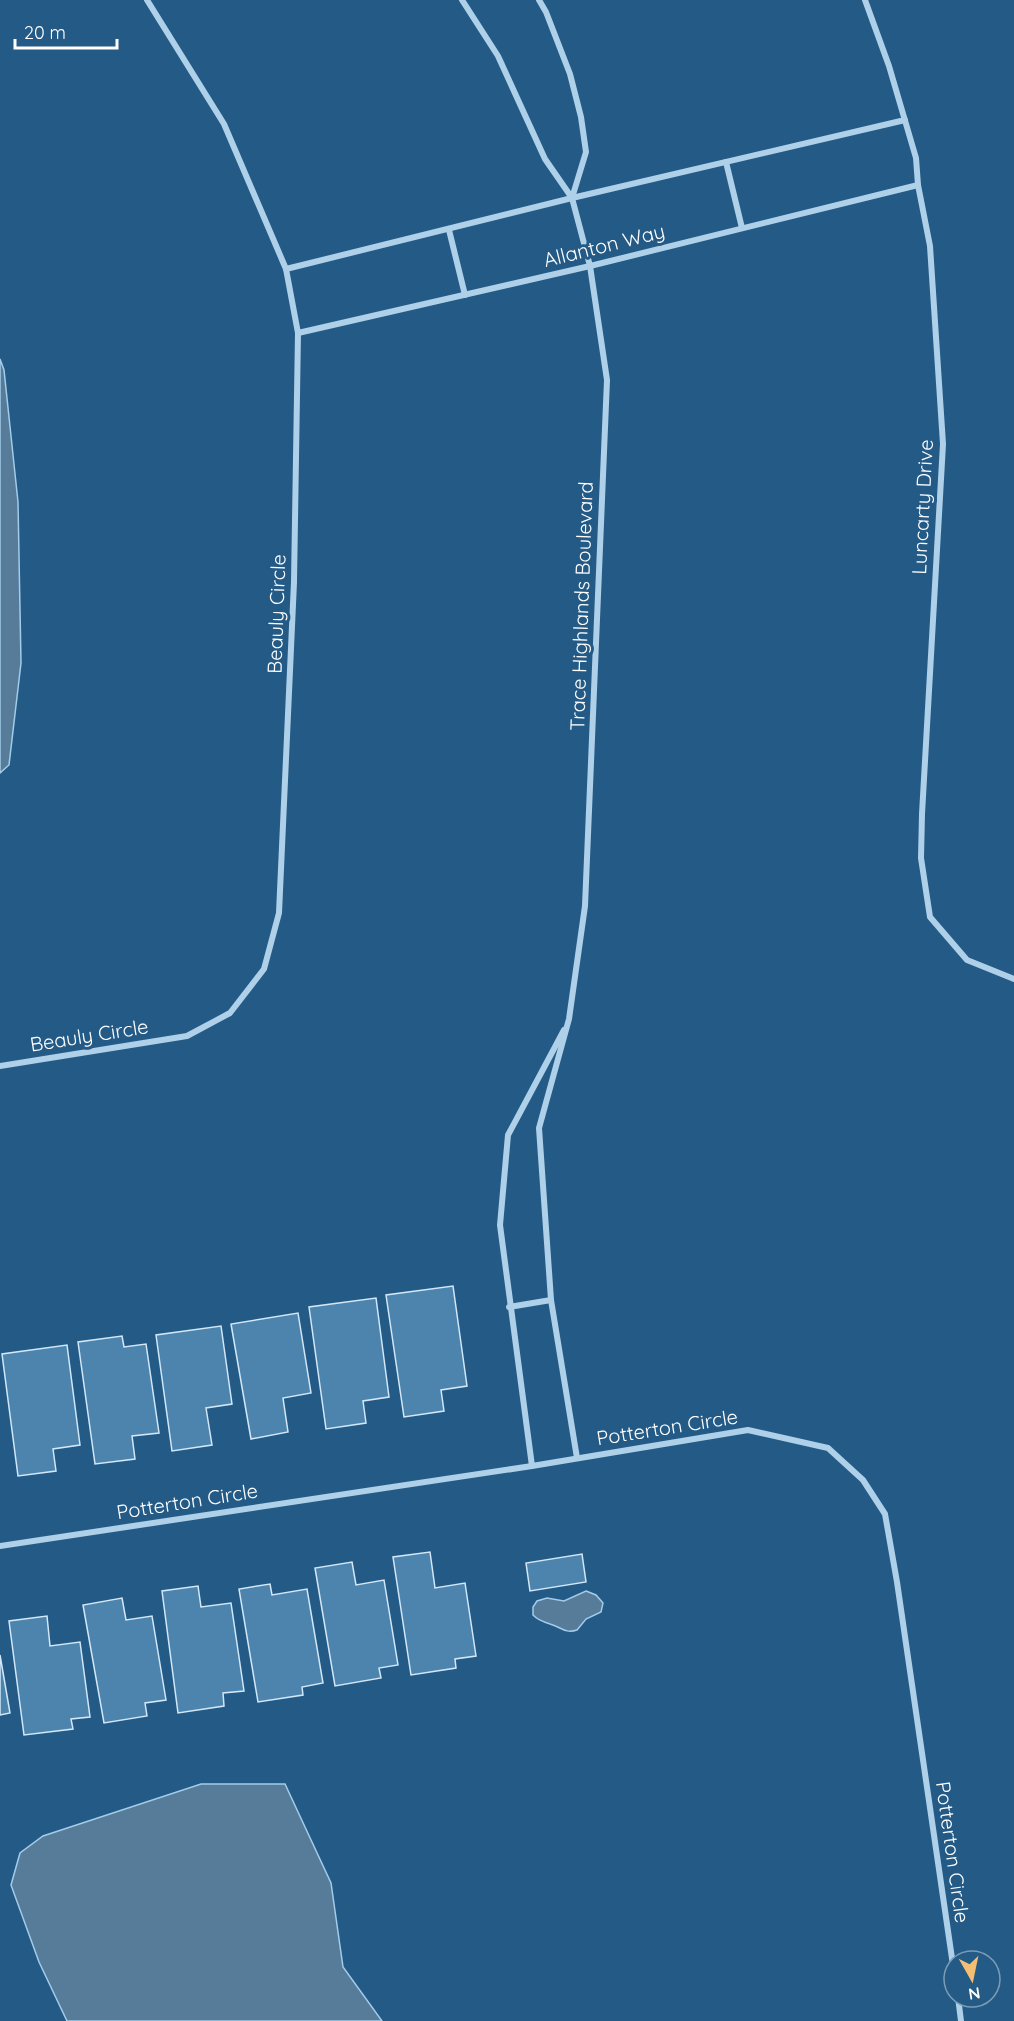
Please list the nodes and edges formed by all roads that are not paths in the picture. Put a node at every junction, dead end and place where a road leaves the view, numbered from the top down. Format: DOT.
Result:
graph roads {
  1 [pos="147,0"];
  2 [pos="462,0"];
  3 [pos="539,0"];
  4 [pos="865,0"];
  5 [pos="905,120"];
  6 [pos="726,162"];
  7 [pos="918,185"];
  8 [pos="572,198"];
  9 [pos="742,228"];
  10 [pos="449,230"];
  11 [pos="590,266"];
  12 [pos="286,269"];
  13 [pos="465,295"];
  14 [pos="298,333"];
  15 [pos="1014,979"];
  16 [pos="570,1019"];
  17 [pos="0,1066"];
  18 [pos="551,1300"];
  19 [pos="509,1306"];
  20 [pos="576,1458"];
  21 [pos="532,1466"];
  22 [pos="0,1546"];
  23 [pos="951,1949"];
  1 -- 12 [label="street, Beauly Circle"];
  2 -- 8 [label="street, Trace Highlands Boulevard"];
  3 -- 8 [label="street"];
  4 -- 5 [label="street, Luncarty Drive"];
  5 -- 6 [label="street"];
  5 -- 7 [label="street, Luncarty Drive"];
  6 -- 8 [label="street"];
  6 -- 9 [label="street"];
  7 -- 9 [label="street, Allanton Way"];
  7 -- 15 [label="street, Luncarty Drive"];
  8 -- 10 [label="street"];
  8 -- 11 [label="street, Trace Highlands Boulevard"];
  9 -- 11 [label="street, Allanton Way"];
  10 -- 12 [label="street"];
  10 -- 13 [label="street"];
  11 -- 13 [label="street, Allanton Way"];
  11 -- 16 [label="street, Trace Highlands Boulevard"];
  12 -- 14 [label="street, Beauly Circle"];
  13 -- 14 [label="street, Allanton Way"];
  14 -- 17 [label="street, Beauly Circle"];
  16 -- 18 [label="street, Trace Highlands Boulevard"];
  16 -- 19 [label="street, Trace Highlands Boulevard"];
  18 -- 19 [label="street"];
  18 -- 20 [label="street, Trace Highlands Boulevard"];
  19 -- 21 [label="street, Trace Highlands Boulevard"];
  20 -- 21 [label="street, Potterton Circle"];
  20 -- 23 [label="street, Potterton Circle"];
  21 -- 22 [label="street, Potterton Circle"];
}
